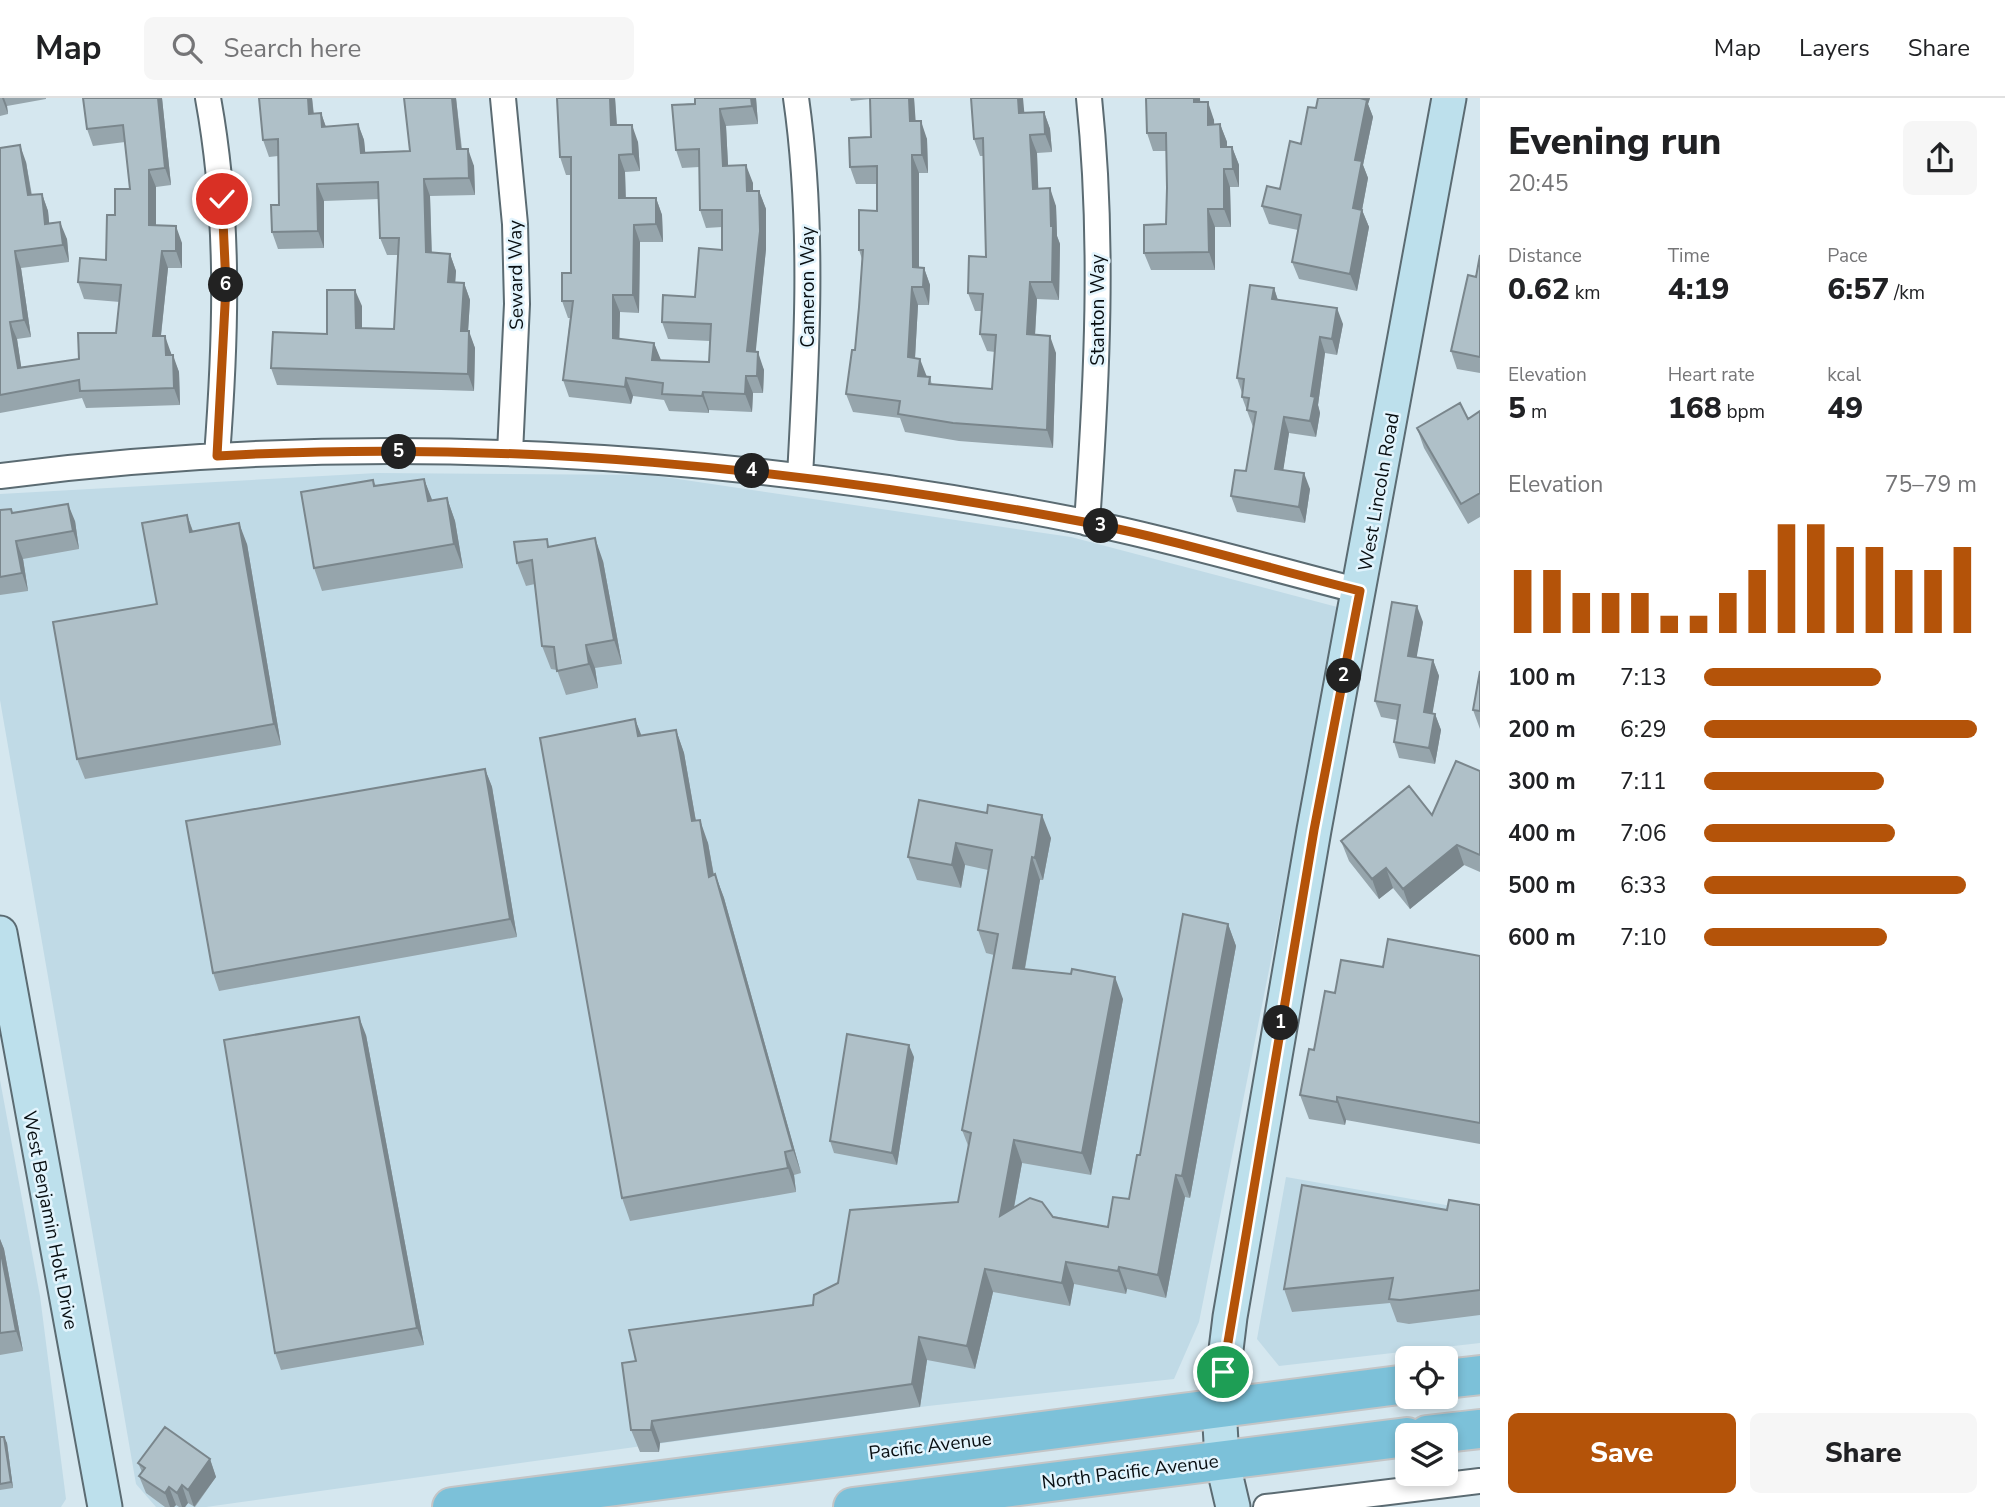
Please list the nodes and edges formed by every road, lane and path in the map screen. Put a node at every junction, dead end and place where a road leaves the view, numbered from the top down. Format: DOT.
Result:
graph roads {
  1 [pos="208,98"];
  2 [pos="503,98"];
  3 [pos="796,98"];
  4 [pos="1089,98"];
  5 [pos="1449,98"];
  6 [pos="510,453"];
  7 [pos="217,456"];
  8 [pos="0,475"];
  9 [pos="800,476"];
  10 [pos="1087,523"];
  11 [pos="1360,591"];
  12 [pos="0,933"];
  13 [pos="1480,1375"];
  14 [pos="1458,1378"];
  15 [pos="1395,1385"];
  16 [pos="1219,1407"];
  17 [pos="1480,1429"];
  18 [pos="1458,1431"];
  19 [pos="1395,1438"];
  20 [pos="1222,1460"];
  21 [pos="1480,1481"];
  22 [pos="105,1507"];
  23 [pos="452,1507"];
  24 [pos="853,1507"];
  25 [pos="1233,1507"];
  26 [pos="1266,1507"];
  1 -- 7 [label="street"];
  2 -- 6 [label="street, Seward Way"];
  3 -- 9 [label="street, Cameron Way"];
  4 -- 10 [label="street, Stanton Way"];
  5 -- 11 [label="street, West Lincoln Road"];
  6 -- 7 [label="street"];
  6 -- 9 [label="street"];
  7 -- 8 [label="street"];
  9 -- 10 [label="street"];
  10 -- 11 [label="street"];
  11 -- 16 [label="street, West Lincoln Road"];
  12 -- 22 [label="street, West Benjamin Holt Drive"];
  13 -- 14 [label="main road"];
  15 -- 16 [label="main road, Pacific Avenue"];
  16 -- 20 [label="street, West Lincoln Road"];
  16 -- 23 [label="main road, Pacific Avenue"];
  17 -- 18 [label="main road"];
  19 -- 20 [label="main road, North Pacific Avenue"];
  20 -- 24 [label="main road, North Pacific Avenue"];
  20 -- 25 [label="street, West Lincoln Road"];
  21 -- 26 [label="street"];
}
